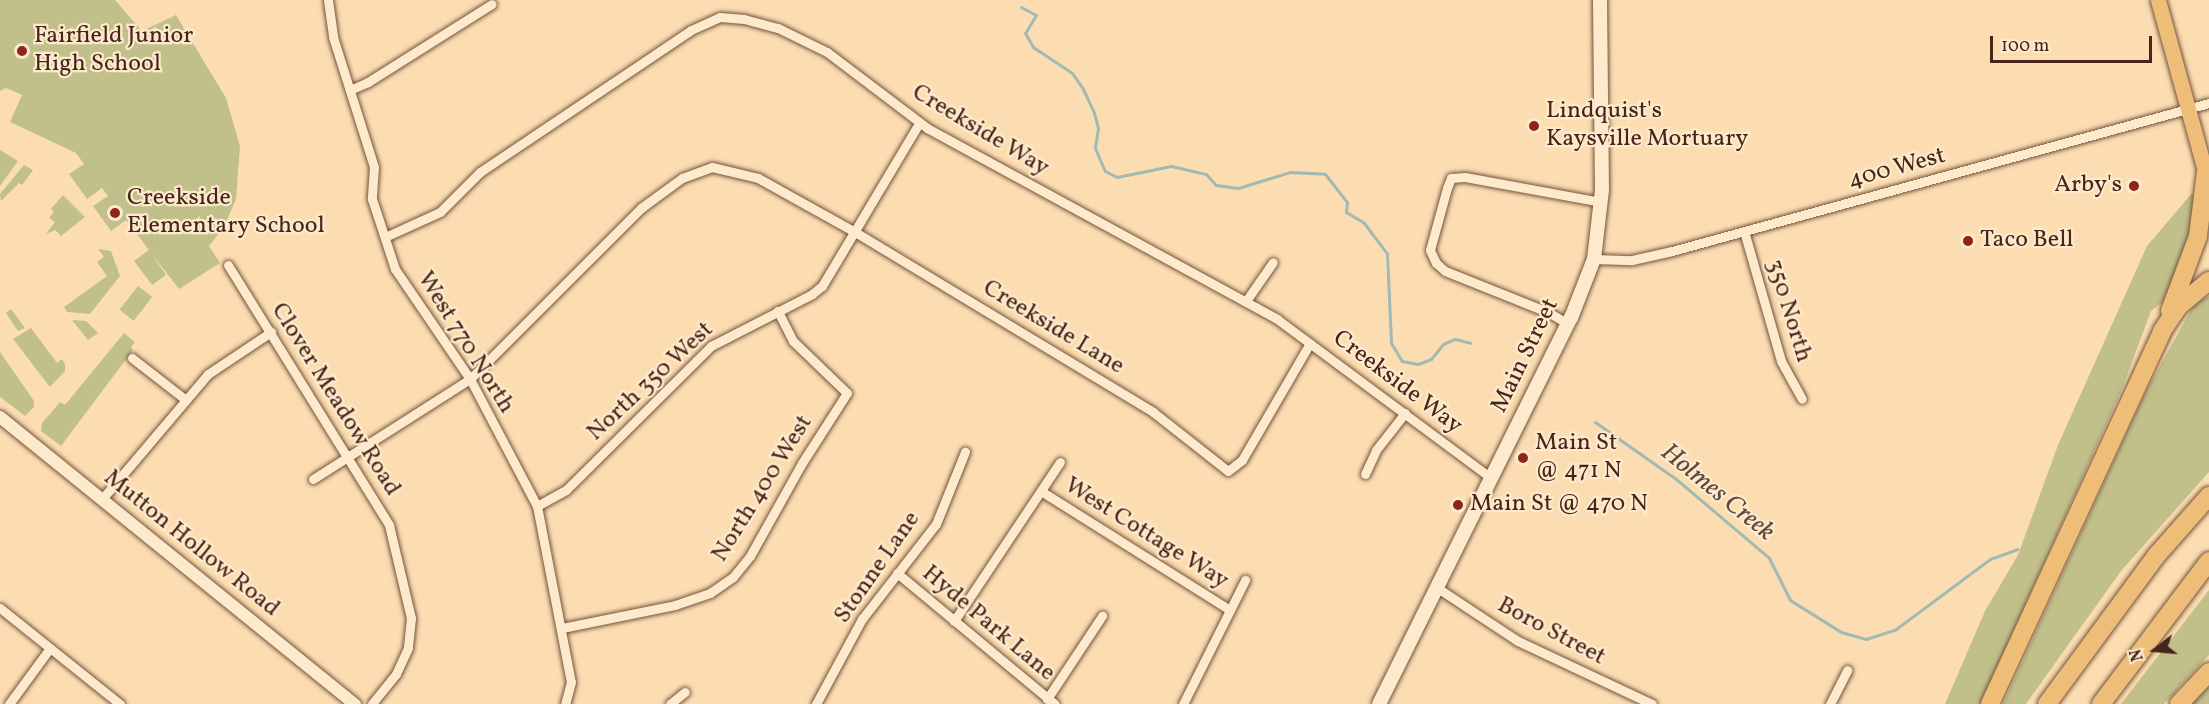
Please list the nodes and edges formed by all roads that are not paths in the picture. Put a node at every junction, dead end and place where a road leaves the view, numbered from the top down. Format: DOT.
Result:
graph roads {
  1 [pos="328,0"];
  2 [pos="1600,0"];
  3 [pos="2158,0"];
  4 [pos="492,4"];
  5 [pos="350,90"];
  6 [pos="2209,103"];
  7 [pos="2189,110"];
  8 [pos="919,123"];
  9 [pos="2207,178"];
  10 [pos="1601,202"];
  11 [pos="1744,231"];
  12 [pos="855,232"];
  13 [pos="385,237"];
  14 [pos="1594,259"];
  15 [pos="1273,262"];
  16 [pos="228,265"];
  17 [pos="2209,281"];
  18 [pos="1246,301"];
  19 [pos="778,311"];
  20 [pos="1568,324"];
  21 [pos="2162,331"];
  22 [pos="271,332"];
  23 [pos="1311,343"];
  24 [pos="132,358"];
  25 [pos="470,379"];
  26 [pos="1802,399"];
  27 [pos="186,400"];
  28 [pos="1405,413"];
  29 [pos="0,417"];
  30 [pos="965,452"];
  31 [pos="349,456"];
  32 [pos="1060,462"];
  33 [pos="1365,474"];
  34 [pos="1490,477"];
  35 [pos="313,478"];
  36 [pos="1041,491"];
  37 [pos="2209,496"];
  38 [pos="102,499"];
  39 [pos="537,506"];
  40 [pos="2209,561"];
  41 [pos="897,573"];
  42 [pos="1245,580"];
  43 [pos="1436,587"];
  44 [pos="0,608"];
  45 [pos="1230,610"];
  46 [pos="1102,616"];
  47 [pos="954,621"];
  48 [pos="562,628"];
  49 [pos="50,648"];
  50 [pos="1847,670"];
  51 [pos="2209,672"];
  52 [pos="685,692"];
  53 [pos="1051,701"];
  54 [pos="9,704"];
  55 [pos="120,704"];
  56 [pos="355,704"];
  57 [pos="372,704"];
  58 [pos="566,704"];
  59 [pos="670,704"];
  60 [pos="816,704"];
  61 [pos="1183,704"];
  62 [pos="1379,704"];
  63 [pos="1652,704"];
  64 [pos="1830,704"];
  65 [pos="1990,704"];
  66 [pos="2047,704"];
  67 [pos="2101,704"];
  68 [pos="2179,704"];
  1 -- 5 [label="street, West 770 North"];
  2 -- 10 [label="main road, Main Street"];
  3 -- 7 [label="main road"];
  4 -- 5 [label="street"];
  5 -- 13 [label="street, West 770 North"];
  6 -- 7 [label="street, 400 West"];
  7 -- 9 [label="main road"];
  7 -- 11 [label="street, 400 West"];
  8 -- 12 [label="street, North 350 West"];
  8 -- 13 [label="street, Creekside Way"];
  8 -- 18 [label="street, Creekside Way"];
  9 -- 21 [label="highway"];
  10 -- 14 [label="main road, Main Street"];
  10 -- 20 [label="street"];
  11 -- 14 [label="street, 400 West"];
  11 -- 26 [label="street, 350 North"];
  12 -- 19 [label="street, North 350 West"];
  12 -- 23 [label="street, Creekside Lane"];
  12 -- 25 [label="street, Creekside Lane"];
  13 -- 25 [label="street, West 770 North"];
  14 -- 20 [label="main road, Main Street"];
  15 -- 18 [label="street"];
  16 -- 22 [label="street, Clover Meadow Road"];
  17 -- 21 [label="highway"];
  18 -- 23 [label="street, Creekside Way"];
  19 -- 39 [label="street, North 350 West"];
  19 -- 48 [label="street, North 400 West"];
  20 -- 34 [label="main road, Main Street"];
  21 -- 65 [label="highway"];
  22 -- 27 [label="street"];
  22 -- 31 [label="street, Clover Meadow Road"];
  23 -- 28 [label="street, Creekside Way"];
  24 -- 27 [label="street"];
  25 -- 31 [label="street"];
  25 -- 39 [label="street, West 770 North"];
  27 -- 38 [label="street"];
  28 -- 33 [label="street"];
  28 -- 34 [label="street, Creekside Way"];
  29 -- 38 [label="street, Mutton Hollow Road"];
  30 -- 41 [label="street, Stonne Lane"];
  31 -- 35 [label="street"];
  31 -- 57 [label="street, Clover Meadow Road"];
  32 -- 36 [label="street"];
  34 -- 43 [label="main road, Main Street"];
  36 -- 45 [label="street, West Cottage Way"];
  36 -- 47 [label="street"];
  37 -- 66 [label="highway"];
  38 -- 56 [label="street, Mutton Hollow Road"];
  39 -- 48 [label="street, West 770 North"];
  40 -- 67 [label="highway"];
  41 -- 47 [label="street, Hyde Park Lane"];
  41 -- 60 [label="street, Stonne Lane"];
  42 -- 45 [label="street"];
  43 -- 62 [label="main road, Main Street"];
  43 -- 63 [label="street, Boro Street"];
  44 -- 49 [label="street"];
  45 -- 61 [label="street"];
  46 -- 53 [label="street"];
  47 -- 53 [label="street, Hyde Park Lane"];
  48 -- 58 [label="street, West 770 North"];
  49 -- 54 [label="street"];
  49 -- 55 [label="street"];
  50 -- 64 [label="street"];
  51 -- 68 [label="highway"];
  52 -- 59 [label="street"];
}
